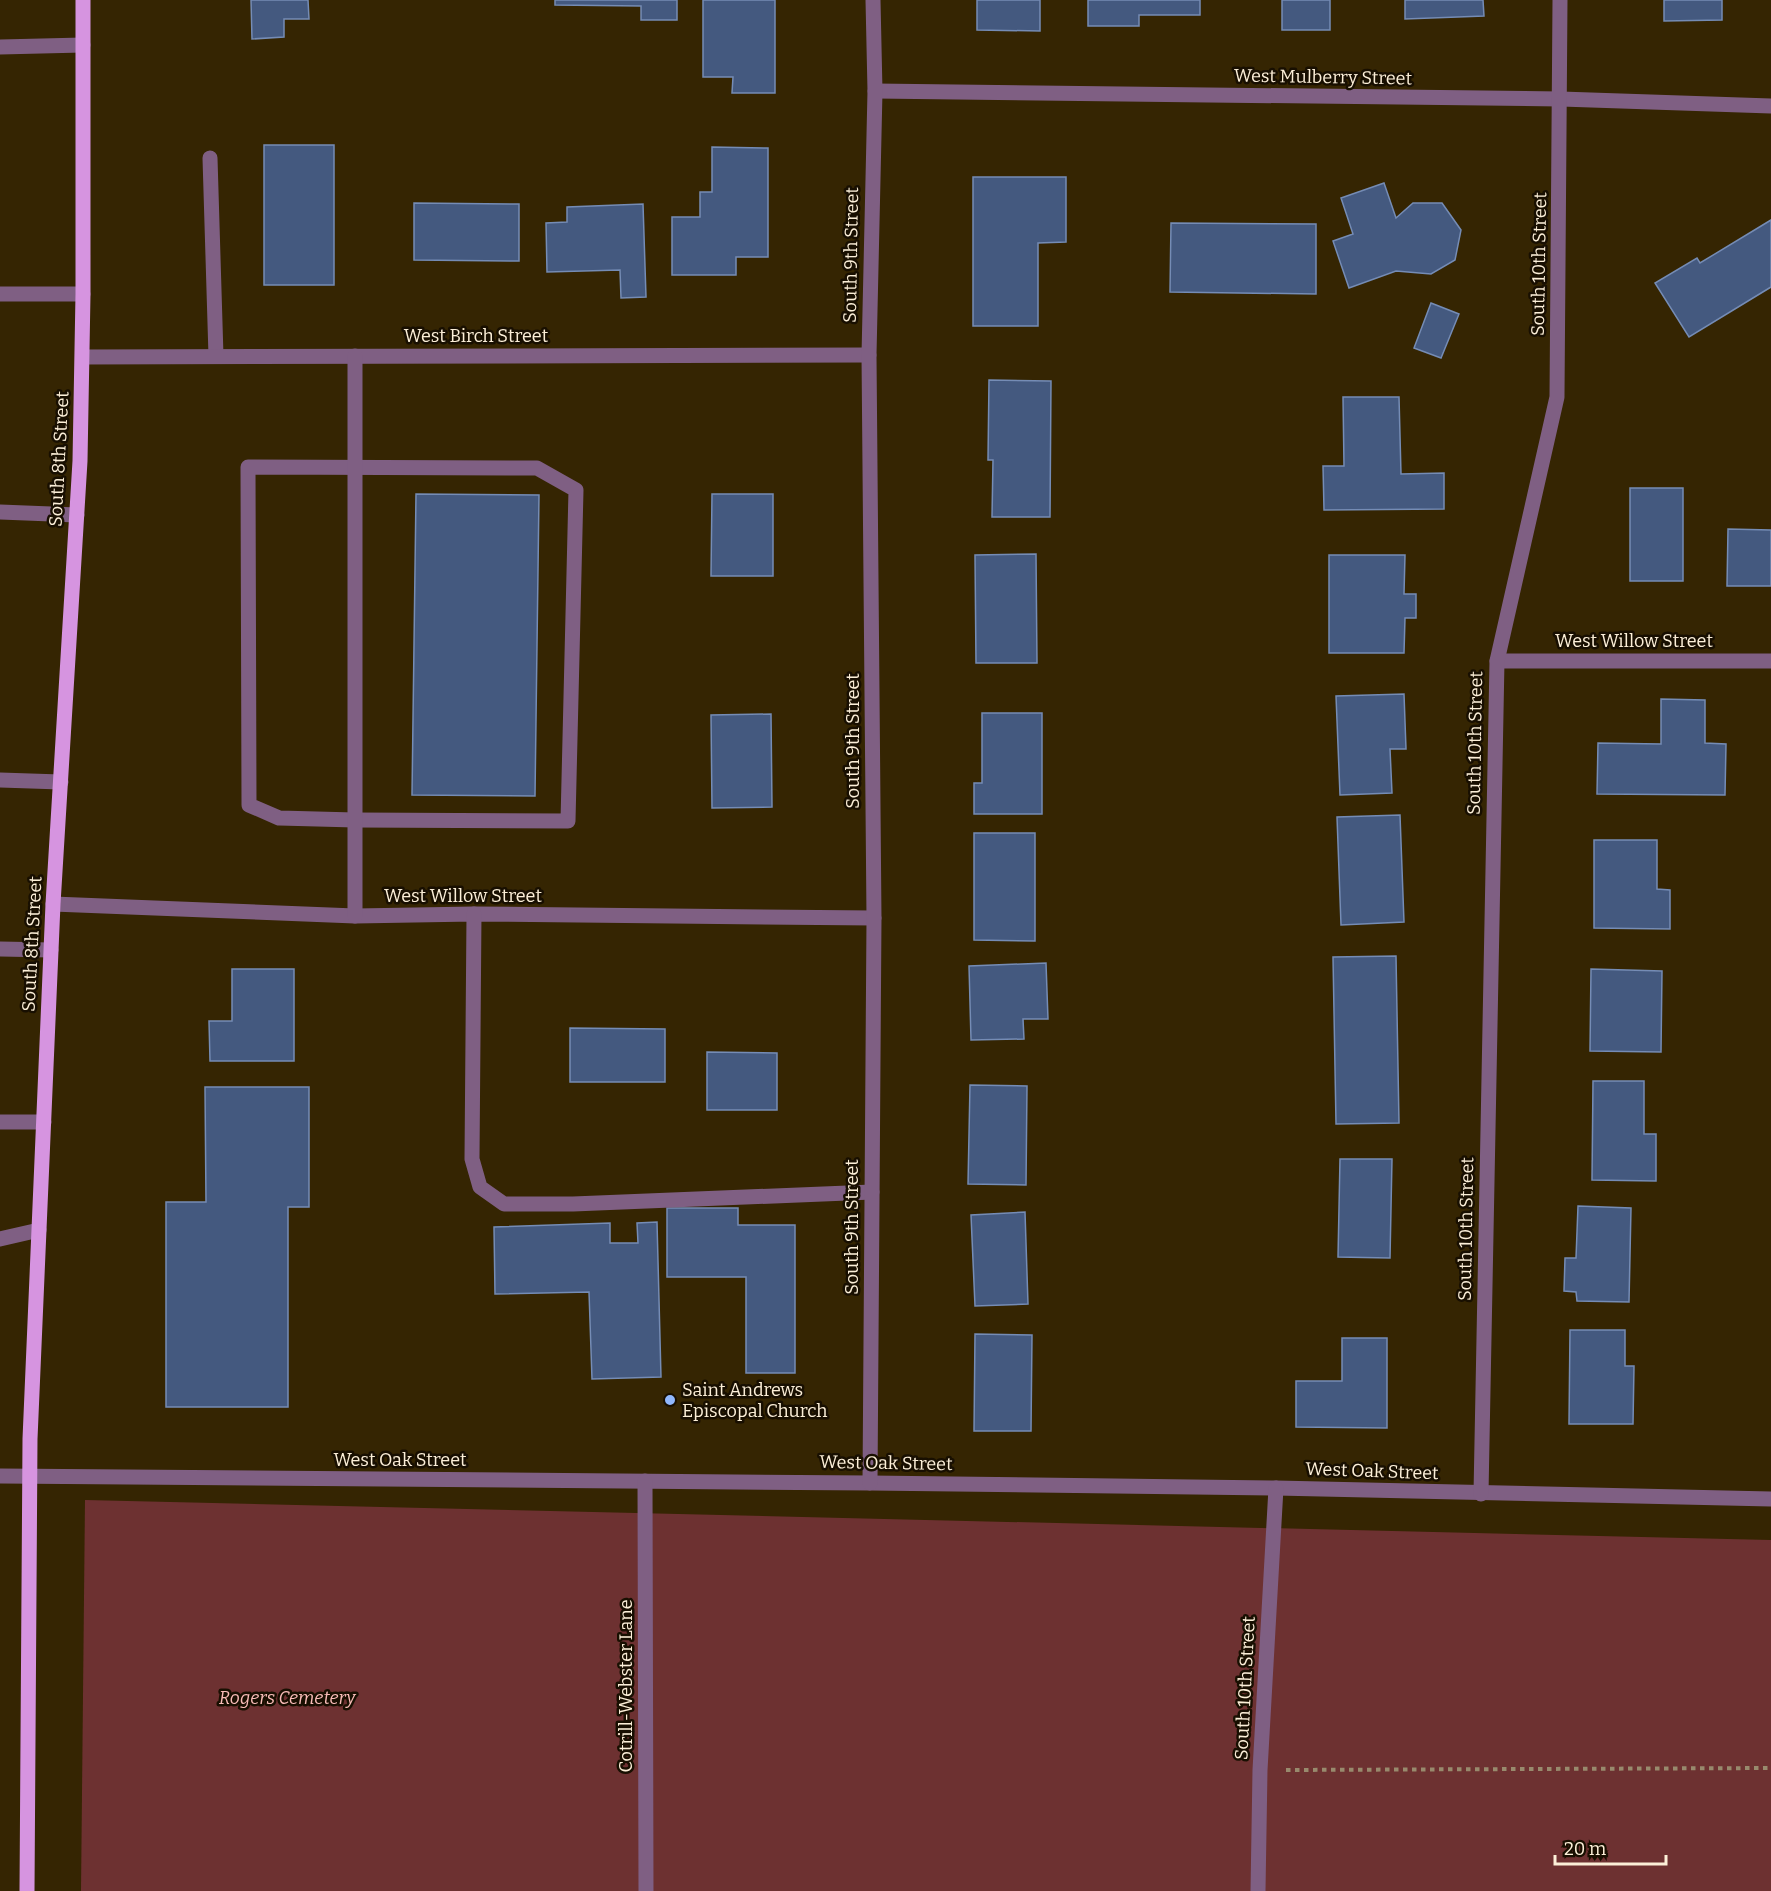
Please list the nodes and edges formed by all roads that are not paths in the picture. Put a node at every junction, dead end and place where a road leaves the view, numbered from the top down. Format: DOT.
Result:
graph roads {
  1 [pos="83,0"];
  2 [pos="873,0"];
  3 [pos="1560,0"];
  4 [pos="83,45"];
  5 [pos="0,47"];
  6 [pos="875,91"];
  7 [pos="1561,99"];
  8 [pos="1771,106"];
  9 [pos="210,158"];
  10 [pos="0,294"];
  11 [pos="83,294"];
  12 [pos="869,355"];
  13 [pos="216,356"];
  14 [pos="355,356"];
  15 [pos="83,357"];
  16 [pos="355,468"];
  17 [pos="0,512"];
  18 [pos="77,515"];
  19 [pos="1497,661"];
  20 [pos="1771,661"];
  21 [pos="0,780"];
  22 [pos="61,782"];
  23 [pos="355,820"];
  24 [pos="53,904"];
  25 [pos="474,914"];
  26 [pos="355,916"];
  27 [pos="874,918"];
  28 [pos="0,949"];
  29 [pos="51,950"];
  30 [pos="0,1122"];
  31 [pos="44,1122"];
  32 [pos="872,1192"];
  33 [pos="39,1230"];
  34 [pos="0,1239"];
  35 [pos="0,1476"];
  36 [pos="29,1476"];
  37 [pos="645,1481"];
  38 [pos="870,1483"];
  39 [pos="1276,1488"];
  40 [pos="1481,1494"];
  41 [pos="1771,1499"];
  42 [pos="27,1891"];
  43 [pos="646,1891"];
  44 [pos="1258,1891"];
  1 -- 4 [label="main road, South 8th Street"];
  2 -- 6 [label="street, South 9th Street"];
  3 -- 7 [label="street, South 10th Street"];
  4 -- 5 [label="street"];
  4 -- 11 [label="main road, South 8th Street"];
  6 -- 7 [label="street, West Mulberry Street"];
  6 -- 12 [label="street, South 9th Street"];
  7 -- 8 [label="street, West Mulberry Street"];
  7 -- 19 [label="street, South 10th Street"];
  9 -- 13 [label="street"];
  10 -- 11 [label="street"];
  11 -- 15 [label="main road, South 8th Street"];
  12 -- 14 [label="street, West Birch Street"];
  12 -- 27 [label="street, South 9th Street"];
  13 -- 14 [label="street, West Birch Street"];
  13 -- 15 [label="street, West Birch Street"];
  14 -- 16 [label="street"];
  15 -- 18 [label="main road, South 8th Street"];
  16 -- 23 [label="street"];
  16 -- 23 [label="street"];
  16 -- 23 [label="street"];
  17 -- 18 [label="street"];
  18 -- 22 [label="main road, South 8th Street"];
  19 -- 20 [label="street, West Willow Street"];
  19 -- 40 [label="street, South 10th Street"];
  21 -- 22 [label="street"];
  22 -- 24 [label="main road, South 8th Street"];
  23 -- 26 [label="street"];
  24 -- 26 [label="street, West Willow Street"];
  24 -- 29 [label="main road, South 8th Street"];
  25 -- 26 [label="street, West Willow Street"];
  25 -- 27 [label="street, West Willow Street"];
  25 -- 32 [label="street"];
  27 -- 32 [label="street, South 9th Street"];
  28 -- 29 [label="street"];
  29 -- 31 [label="main road, South 8th Street"];
  30 -- 31 [label="street"];
  31 -- 33 [label="main road, South 8th Street"];
  32 -- 38 [label="street, South 9th Street"];
  33 -- 34 [label="street"];
  33 -- 36 [label="main road, South 8th Street"];
  35 -- 36 [label="street, West Oak Street"];
  36 -- 37 [label="street, West Oak Street"];
  36 -- 42 [label="main road, South 8th Street"];
  37 -- 38 [label="street, West Oak Street"];
  37 -- 43 [label="street, Cotrill-Webster Lane"];
  38 -- 39 [label="street, West Oak Street"];
  39 -- 40 [label="street, West Oak Street"];
  39 -- 44 [label="street, South 10th Street"];
  40 -- 41 [label="street, West Oak Street"];
}
